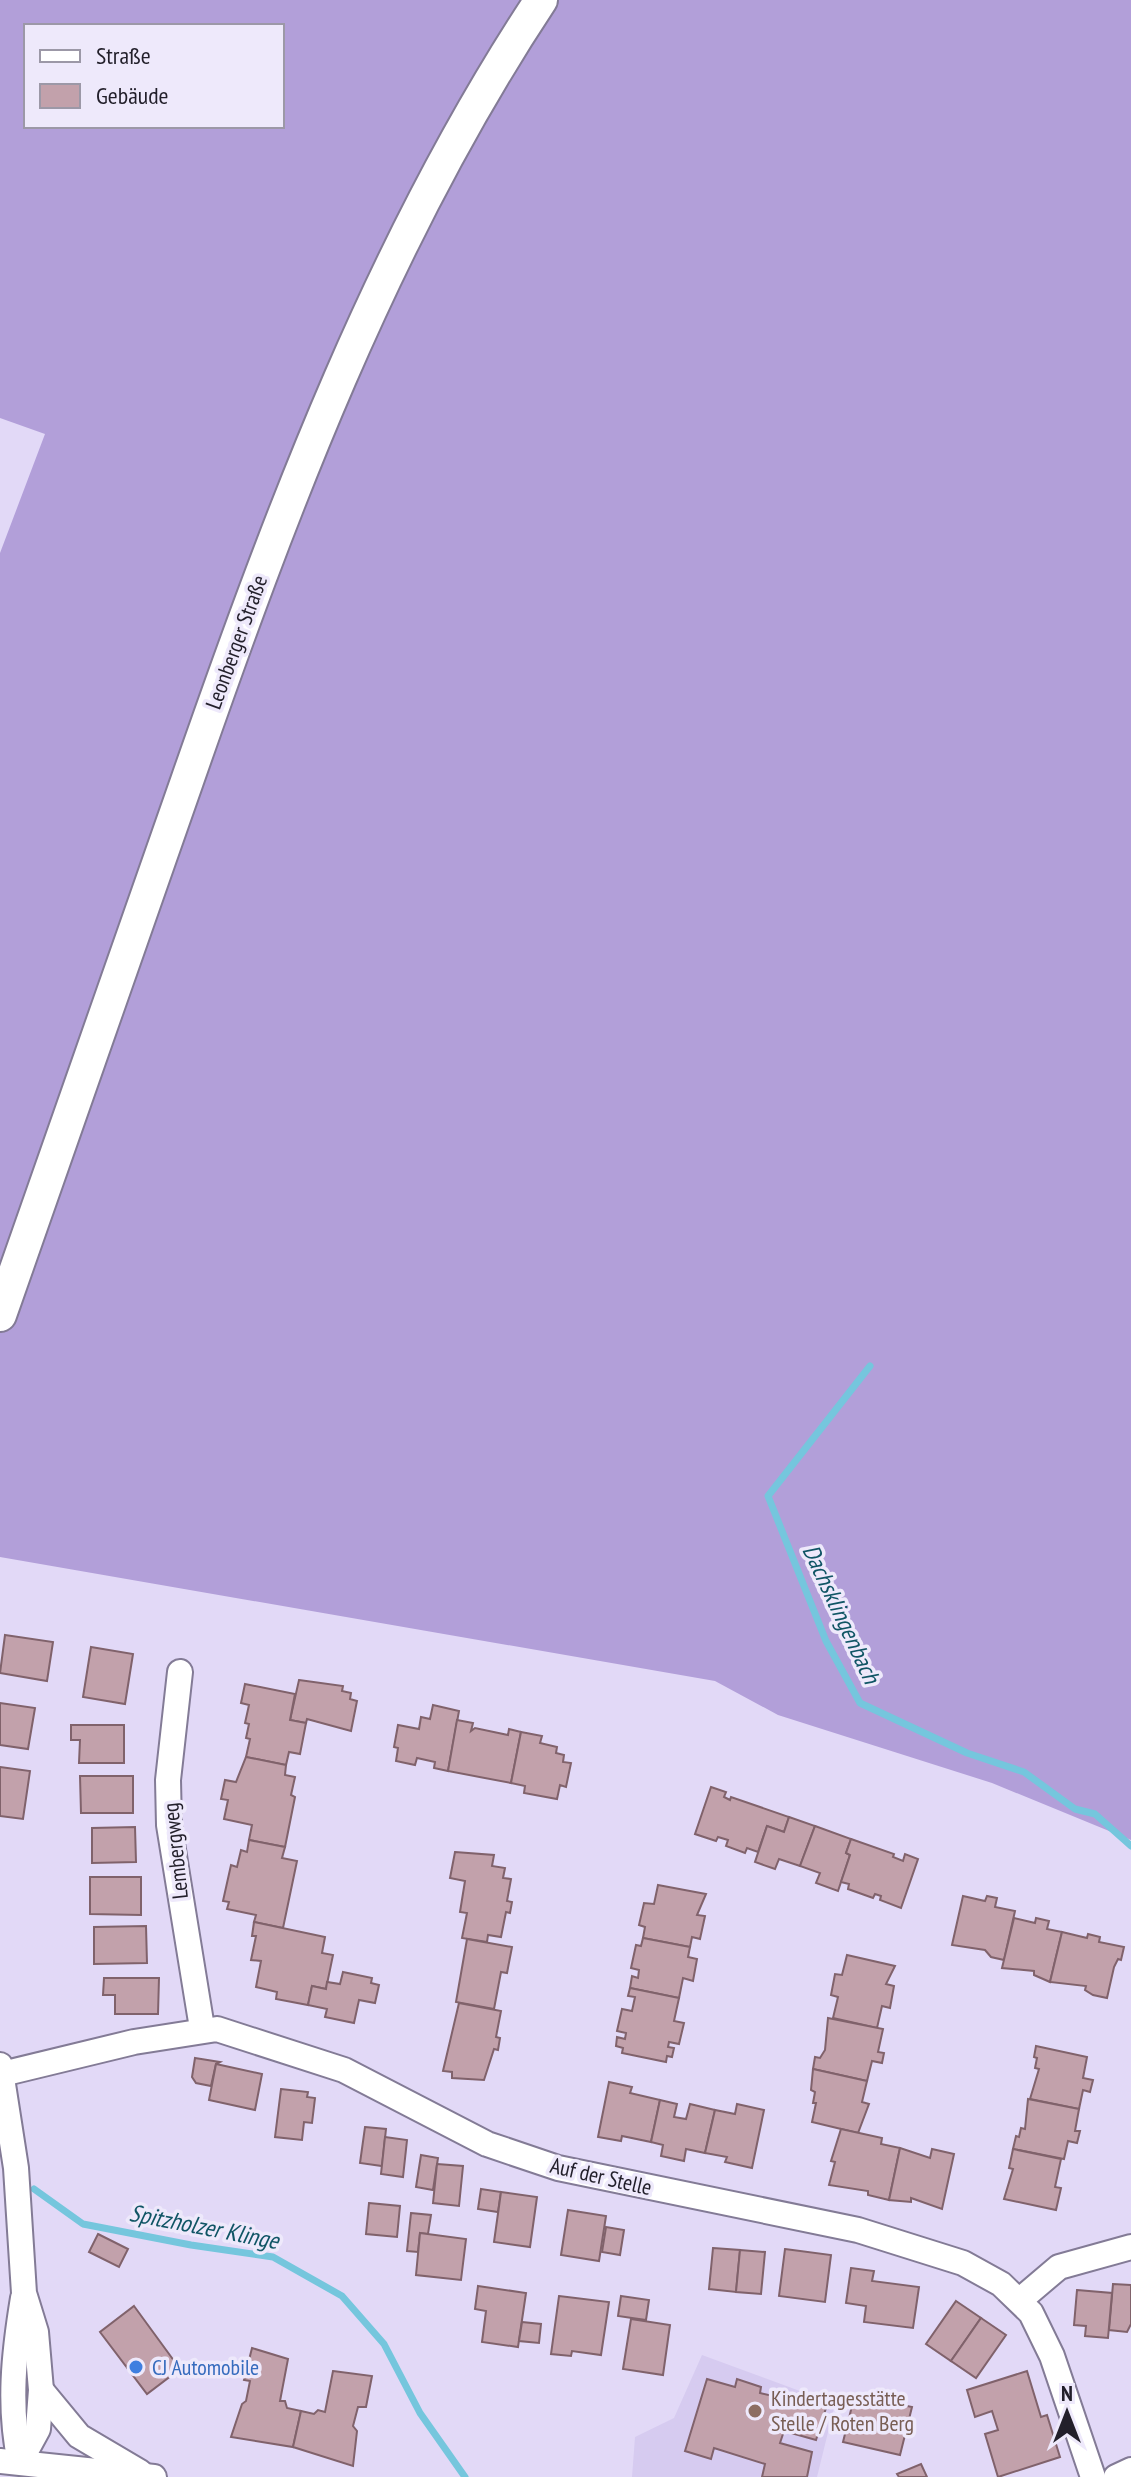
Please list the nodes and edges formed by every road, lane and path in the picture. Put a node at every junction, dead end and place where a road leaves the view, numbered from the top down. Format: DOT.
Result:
graph roads {
  1 [pos="541,0"];
  2 [pos="0,1315"];
  3 [pos="180,1672"];
  4 [pos="202,2028"];
  5 [pos="1,2070"];
  6 [pos="1131,2247"];
  7 [pos="24,2293"];
  8 [pos="1020,2300"];
  9 [pos="13,2356"];
  10 [pos="0,2388"];
  11 [pos="41,2390"];
  12 [pos="10,2461"];
  13 [pos="1131,2470"];
  14 [pos="150,2476"];
  15 [pos="1093,2477"];
  16 [pos="1116,2477"];
  1 -- 2 [label="main road, Leonberger Straße"];
  3 -- 4 [label="street, Lembergweg"];
  4 -- 5 [label="street, Auf der Stelle"];
  4 -- 8 [label="street, Auf der Stelle"];
  5 -- 7 [label="street"];
  6 -- 8 [label="street"];
  7 -- 9 [label="street"];
  7 -- 11 [label="street"];
  8 -- 15 [label="street, Auf der Stelle"];
  9 -- 10 [label="street"];
  9 -- 12 [label="street"];
  11 -- 12 [label="street"];
  11 -- 14 [label="street"];
  12 -- 14 [label="street"];
  13 -- 16 [label="street"];
}
